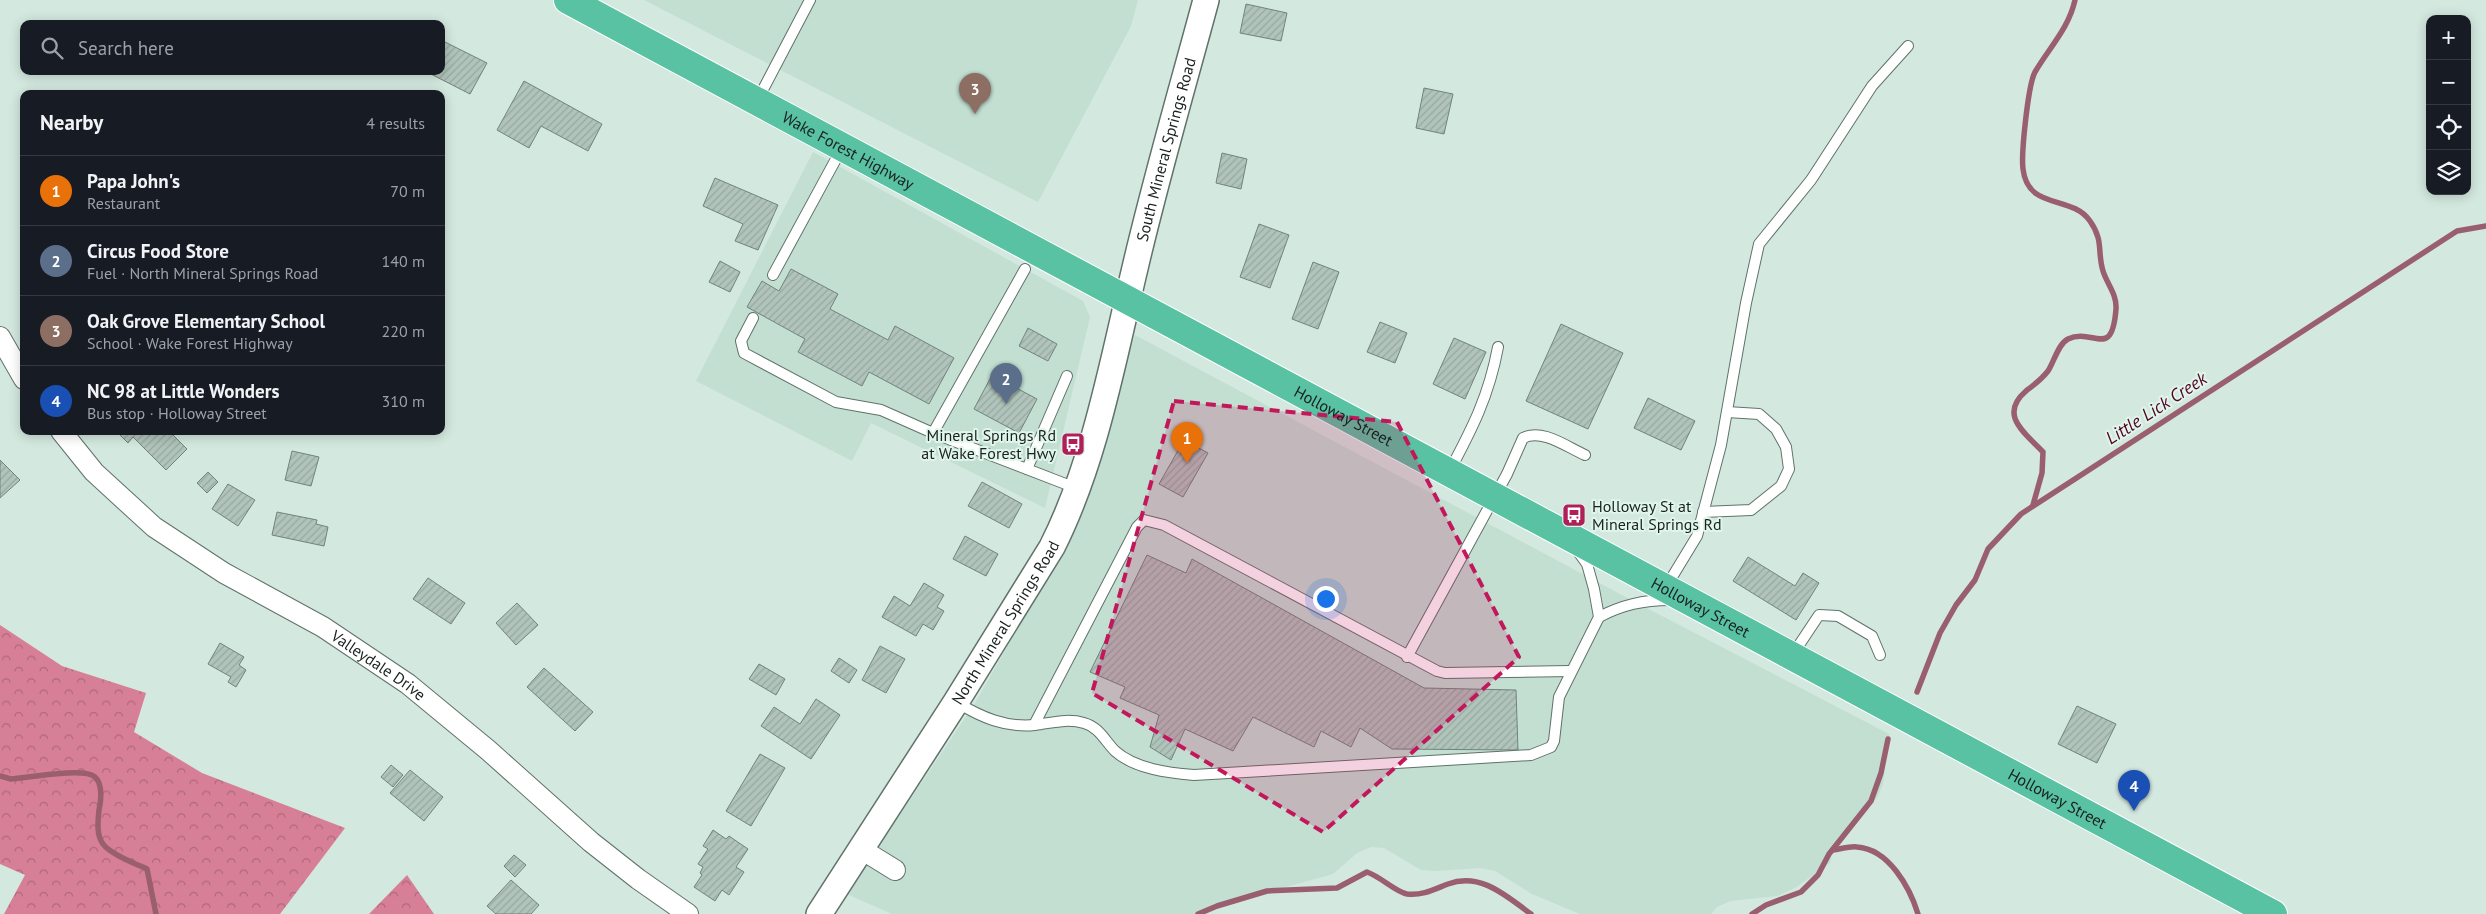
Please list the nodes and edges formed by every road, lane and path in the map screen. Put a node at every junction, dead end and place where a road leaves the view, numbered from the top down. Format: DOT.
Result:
graph roads {
  1 [pos="568,0"];
  2 [pos="810,0"];
  3 [pos="1206,0"];
  4 [pos="1908,46"];
  5 [pos="757,101"];
  6 [pos="843,148"];
  7 [pos="1025,269"];
  8 [pos="773,275"];
  9 [pos="1127,300"];
  10 [pos="753,318"];
  11 [pos="0,337"];
  12 [pos="1498,347"];
  13 [pos="20,372"];
  14 [pos="1067,376"];
  15 [pos="1726,412"];
  16 [pos="933,433"];
  17 [pos="64,435"];
  18 [pos="1585,455"];
  19 [pos="1027,469"];
  20 [pos="1449,473"];
  21 [pos="1077,489"];
  22 [pos="1494,498"];
  23 [pos="1703,512"];
  24 [pos="1568,537"];
  25 [pos="1675,595"];
  26 [pos="1599,616"];
  27 [pos="1880,655"];
  28 [pos="1407,657"];
  29 [pos="1791,657"];
  30 [pos="1571,671"];
  31 [pos="956,702"];
  32 [pos="1034,725"];
  33 [pos="861,849"];
  34 [pos="895,870"];
  35 [pos="688,914"];
  36 [pos="819,914"];
  37 [pos="2273,914"];
  1 -- 5 [label="highway, Wake Forest Highway"];
  2 -- 5 [label="lane"];
  3 -- 9 [label="street, South Mineral Springs Road"];
  4 -- 15 [label="lane"];
  5 -- 6 [label="highway, Wake Forest Highway"];
  6 -- 8 [label="lane"];
  6 -- 9 [label="highway, Wake Forest Highway"];
  7 -- 16 [label="lane"];
  9 -- 20 [label="highway, Holloway Street"];
  9 -- 21 [label="street, North Mineral Springs Road"];
  10 -- 16 [label="lane"];
  11 -- 13 [label="street"];
  12 -- 20 [label="lane"];
  14 -- 19 [label="lane"];
  15 -- 23 [label="lane"];
  15 -- 23 [label="lane"];
  16 -- 19 [label="lane"];
  17 -- 35 [label="street, Valleydale Drive"];
  18 -- 22 [label="lane"];
  19 -- 21 [label="lane"];
  20 -- 22 [label="highway, Holloway Street"];
  21 -- 31 [label="street, North Mineral Springs Road"];
  22 -- 24 [label="highway, Holloway Street"];
  22 -- 28 [label="lane"];
  23 -- 25 [label="lane"];
  24 -- 25 [label="highway, Holloway Street"];
  24 -- 26 [label="lane"];
  25 -- 26 [label="lane"];
  25 -- 29 [label="highway, Holloway Street"];
  26 -- 30 [label="lane"];
  27 -- 29 [label="lane"];
  28 -- 30 [label="lane"];
  28 -- 32 [label="lane"];
  29 -- 37 [label="highway, Holloway Street"];
  30 -- 32 [label="lane"];
  31 -- 32 [label="lane"];
  31 -- 33 [label="street, North Mineral Springs Road"];
  33 -- 34 [label="street"];
  33 -- 36 [label="street, North Mineral Springs Road"];
}
